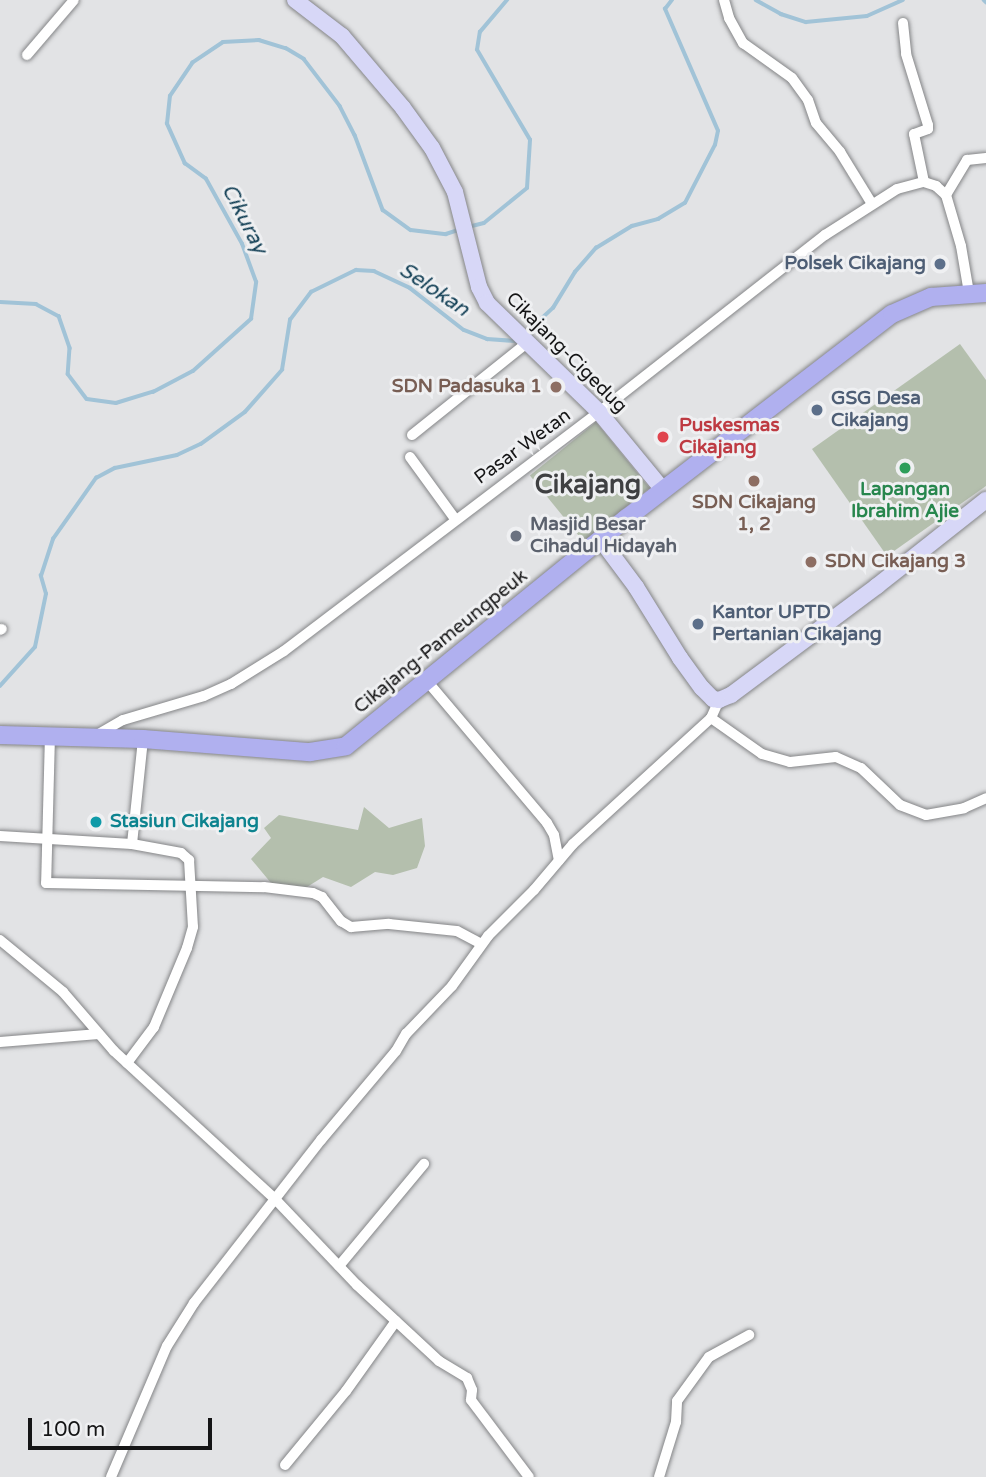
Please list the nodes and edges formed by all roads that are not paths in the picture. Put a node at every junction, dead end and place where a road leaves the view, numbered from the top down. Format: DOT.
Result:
graph roads {
  1 [pos="74,0"];
  2 [pos="295,0"];
  3 [pos="724,0"];
  4 [pos="903,23"];
  5 [pos="27,55"];
  6 [pos="986,158"];
  7 [pos="924,182"];
  8 [pos="946,195"];
  9 [pos="872,204"];
  10 [pos="977,293"];
  11 [pos="524,338"];
  12 [pos="599,412"];
  13 [pos="412,435"];
  14 [pos="410,457"];
  15 [pos="663,490"];
  16 [pos="986,500"];
  17 [pos="455,519"];
  18 [pos="601,540"];
  19 [pos="426,681"];
  20 [pos="719,700"];
  21 [pos="711,718"];
  22 [pos="0,735"];
  23 [pos="50,735"];
  24 [pos="93,738"];
  25 [pos="143,739"];
  26 [pos="986,798"];
  27 [pos="0,836"];
  28 [pos="47,839"];
  29 [pos="132,844"];
  30 [pos="559,861"];
  31 [pos="191,888"];
  32 [pos="0,940"];
  33 [pos="481,944"];
  34 [pos="99,1034"];
  35 [pos="0,1042"];
  36 [pos="127,1062"];
  37 [pos="424,1164"];
  38 [pos="276,1200"];
  39 [pos="339,1266"];
  40 [pos="396,1321"];
  41 [pos="749,1335"];
  42 [pos="285,1465"];
  43 [pos="111,1477"];
  44 [pos="529,1477"];
  45 [pos="659,1477"];
  1 -- 5 [label="street"];
  2 -- 11 [label="street, Cikajang-Cigedug"];
  3 -- 9 [label="street"];
  4 -- 7 [label="street"];
  6 -- 8 [label="street"];
  7 -- 8 [label="street"];
  7 -- 9 [label="street, Pasar Wetan"];
  8 -- 10 [label="street"];
  9 -- 12 [label="street, Pasar Wetan"];
  10 -- 15 [label="main road, Cikajang-Pameungpeuk"];
  11 -- 12 [label="street, Cikajang-Cigedug"];
  11 -- 13 [label="street"];
  12 -- 15 [label="street, Cikajang-Cigedug"];
  12 -- 17 [label="street, Pasar Wetan"];
  14 -- 17 [label="street"];
  15 -- 18 [label="main road, Cikajang-Pameungpeuk"];
  16 -- 20 [label="street"];
  17 -- 24 [label="street, Pasar Wetan"];
  18 -- 19 [label="main road, Cikajang-Pameungpeuk"];
  18 -- 20 [label="street"];
  19 -- 25 [label="main road, Cikajang-Pameungpeuk"];
  19 -- 30 [label="street"];
  20 -- 21 [label="street"];
  21 -- 26 [label="street"];
  21 -- 30 [label="street"];
  22 -- 23 [label="main road, Cikajang-Pameungpeuk"];
  23 -- 24 [label="main road, Cikajang-Pameungpeuk"];
  23 -- 28 [label="street"];
  24 -- 25 [label="main road, Cikajang-Pameungpeuk"];
  25 -- 29 [label="street"];
  27 -- 28 [label="street"];
  28 -- 29 [label="street"];
  28 -- 31 [label="street"];
  29 -- 31 [label="street"];
  30 -- 33 [label="street"];
  31 -- 33 [label="street"];
  31 -- 36 [label="street"];
  32 -- 34 [label="street"];
  33 -- 38 [label="street"];
  34 -- 35 [label="street"];
  34 -- 36 [label="street"];
  36 -- 38 [label="street"];
  37 -- 39 [label="street"];
  38 -- 39 [label="street"];
  38 -- 43 [label="street"];
  39 -- 40 [label="street"];
  40 -- 42 [label="street"];
  40 -- 44 [label="street"];
  41 -- 45 [label="street"];
}
